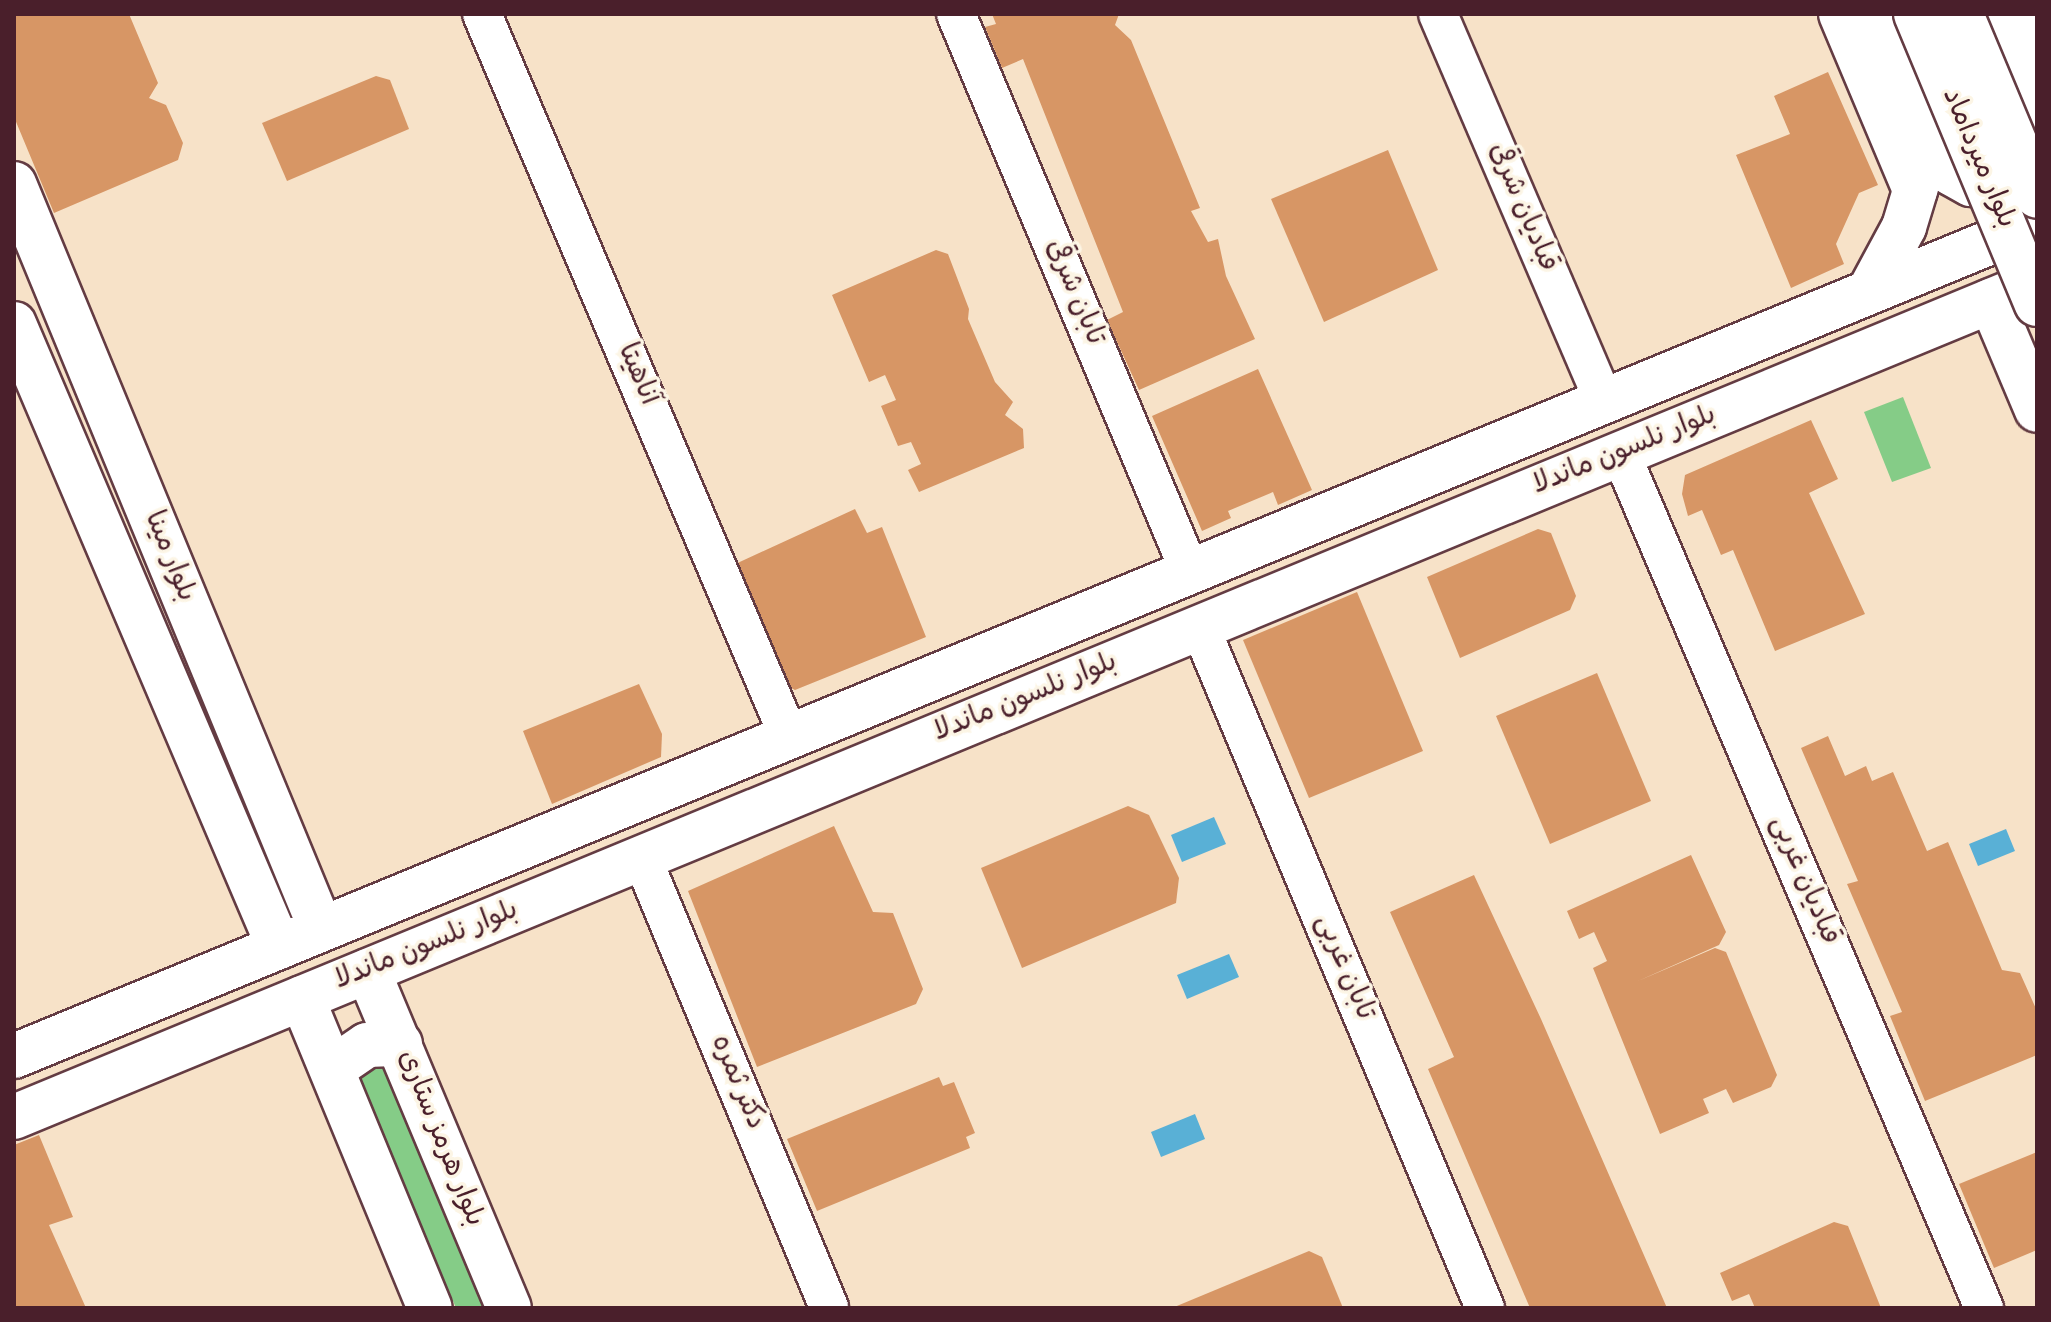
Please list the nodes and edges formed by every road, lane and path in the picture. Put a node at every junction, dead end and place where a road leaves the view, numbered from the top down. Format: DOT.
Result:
graph roads {
  1 [pos="482,14"];
  2 [pos="956,14"];
  3 [pos="1438,14"];
  4 [pos="1841,14"];
  5 [pos="1880,14"];
  6 [pos="1916,14"];
  7 [pos="1959,14"];
  8 [pos="2011,14"];
  9 [pos="2037,45"];
  10 [pos="1930,135"];
  11 [pos="14,184"];
  12 [pos="1915,190"];
  13 [pos="2037,196"];
  14 [pos="2037,223"];
  15 [pos="2037,282"];
  16 [pos="1869,292"];
  17 [pos="1991,301"];
  18 [pos="2037,304"];
  19 [pos="14,324"];
  20 [pos="1604,402"];
  21 [pos="2037,410"];
  22 [pos="1621,454"];
  23 [pos="1190,572"];
  24 [pos="1200,627"];
  25 [pos="789,737"];
  26 [pos="642,858"];
  27 [pos="302,883"];
  28 [pos="259,899"];
  29 [pos="321,929"];
  30 [pos="279,947"];
  31 [pos="368,971"];
  32 [pos="302,998"];
  33 [pos="400,1044"];
  34 [pos="30,1050"];
  35 [pos="332,1069"];
  36 [pos="69,1094"];
  37 [pos="14,1117"];
  38 [pos="430,1308"];
  39 [pos="509,1308"];
  40 [pos="829,1308"];
  41 [pos="1485,1308"];
  42 [pos="1984,1308"];
  1 -- 25 [label="street, آناهیتا"];
  2 -- 23 [label="street, تابان شرقی"];
  3 -- 20 [label="street, قبادیان شرقی"];
  4 -- 12 [label="main road"];
  5 -- 10 [label="main road"];
  6 -- 18 [label="main road, بلوار میرداماد, bridge"];
  7 -- 10 [label="main road"];
  7 -- 13 [label="main road, بلوار میرداماد, bridge"];
  8 -- 9 [label="main road"];
  10 -- 12 [label="main road"];
  11 -- 27 [label="main road, بلوار مینا"];
  12 -- 16 [label="main road"];
  14 -- 16 [label="main road, بلوار نلسون ماندلا"];
  15 -- 17 [label="main road, بلوار نلسون ماندلا"];
  16 -- 20 [label="main road, بلوار نلسون ماندلا"];
  17 -- 21 [label="main road"];
  17 -- 22 [label="main road, بلوار نلسون ماندلا"];
  19 -- 28 [label="main road, بلوار مینا"];
  20 -- 23 [label="main road, بلوار نلسون ماندلا"];
  22 -- 24 [label="main road, بلوار نلسون ماندلا"];
  22 -- 42 [label="street, قبادیان غربی"];
  23 -- 25 [label="main road, بلوار نلسون ماندلا"];
  24 -- 26 [label="main road, بلوار نلسون ماندلا"];
  24 -- 41 [label="street, تابان غربی"];
  25 -- 29 [label="main road, بلوار نلسون ماندلا"];
  26 -- 31 [label="main road, بلوار نلسون ماندلا"];
  26 -- 40 [label="street, دکتر ثمره"];
  27 -- 28 [label="main road"];
  27 -- 29 [label="main road, بلوار مینا"];
  28 -- 30 [label="main road, بلوار مینا"];
  29 -- 30 [label="main road, بلوار نلسون ماندلا"];
  30 -- 34 [label="main road, بلوار نلسون ماندلا"];
  31 -- 32 [label="main road, بلوار نلسون ماندلا"];
  31 -- 33 [label="main road, بلوار هرمز ستاری"];
  32 -- 35 [label="main road"];
  32 -- 36 [label="main road, بلوار نلسون ماندلا"];
  33 -- 35 [label="main road"];
  33 -- 39 [label="main road, بلوار هرمز ستاری"];
  34 -- 36 [label="main road"];
  35 -- 38 [label="main road"];
  36 -- 37 [label="main road, بلوار نلسون ماندلا"];
}
